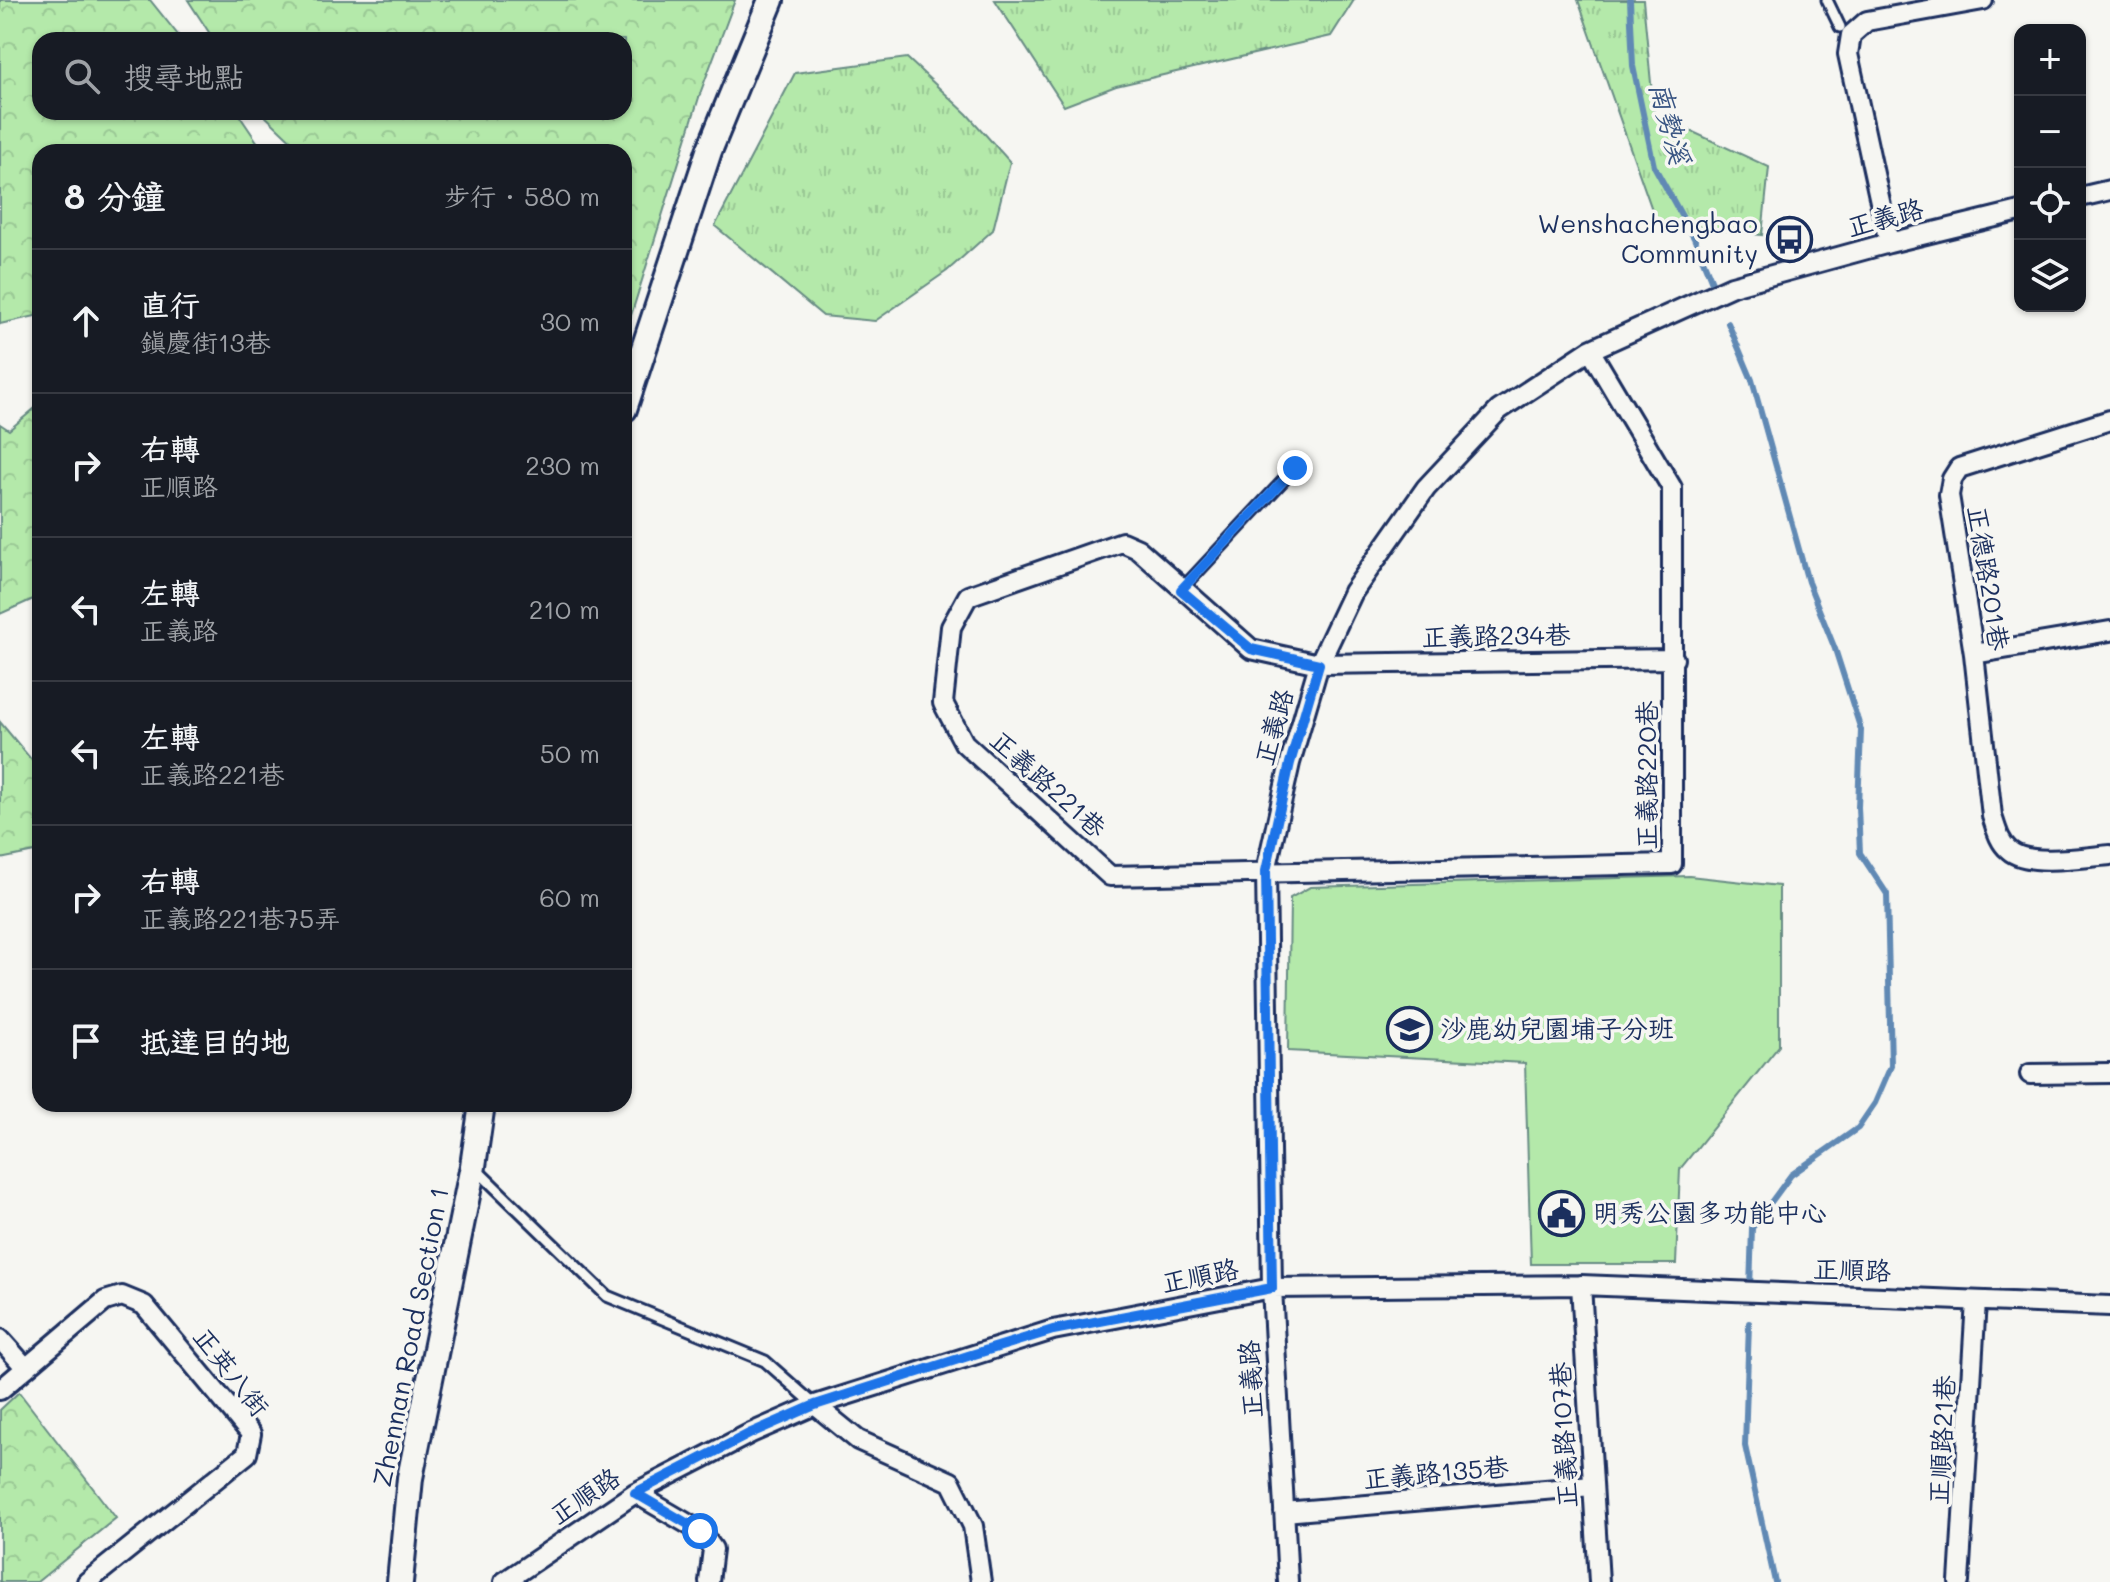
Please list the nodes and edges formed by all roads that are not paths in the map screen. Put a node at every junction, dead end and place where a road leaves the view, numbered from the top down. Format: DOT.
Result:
graph roads {
  1 [pos="771,0"];
  2 [pos="1827,0"];
  3 [pos="1983,0"];
  4 [pos="1840,27"];
  5 [pos="2110,190"];
  6 [pos="2086,196"];
  7 [pos="2014,212"];
  8 [pos="1889,243"];
  9 [pos="1590,350"];
  10 [pos="632,385"];
  11 [pos="2110,420"];
  12 [pos="1295,468"];
  13 [pos="1181,590"];
  14 [pos="2110,631"];
  15 [pos="1974,654"];
  16 [pos="1674,659"];
  17 [pos="1319,664"];
  18 [pos="2110,855"];
  19 [pos="1266,871"];
  20 [pos="2110,1073"];
  21 [pos="2030,1074"];
  22 [pos="481,1112"];
  23 [pos="473,1166"];
  24 [pos="1581,1285"];
  25 [pos="1272,1288"];
  26 [pos="1976,1301"];
  27 [pos="2110,1306"];
  28 [pos="0,1339"];
  29 [pos="26,1368"];
  30 [pos="0,1390"];
  31 [pos="815,1405"];
  32 [pos="1592,1486"];
  33 [pos="635,1493"];
  34 [pos="1284,1512"];
  35 [pos="530,1574"];
  36 [pos="87,1582"];
  37 [pos="400,1582"];
  38 [pos="504,1582"];
  39 [pos="709,1582"];
  40 [pos="981,1582"];
  41 [pos="1288,1582"];
  42 [pos="1599,1582"];
  43 [pos="1959,1582"];
  1 -- 10 [label="street"];
  2 -- 4 [label="lane"];
  3 -- 8 [label="street"];
  5 -- 6 [label="street"];
  7 -- 8 [label="street, 正義路"];
  8 -- 9 [label="street, 正義路"];
  9 -- 16 [label="street, 正義路220巷"];
  9 -- 17 [label="street, 正義路"];
  11 -- 15 [label="street, 正德路201巷"];
  12 -- 13 [label="lane"];
  13 -- 17 [label="street, 正義路221巷"];
  13 -- 19 [label="street, 正義路221巷"];
  14 -- 15 [label="street"];
  15 -- 18 [label="street, 正德路201巷"];
  16 -- 17 [label="street, 正義路234巷"];
  16 -- 19 [label="street, 正義路220巷"];
  17 -- 19 [label="street, 正義路"];
  19 -- 25 [label="street, 正義路"];
  20 -- 21 [label="street"];
  22 -- 23 [label="street, Zhennan Road Section 1"];
  23 -- 31 [label="lane"];
  23 -- 37 [label="street, Zhennan Road Section 1"];
  24 -- 25 [label="street, 正順路"];
  24 -- 26 [label="street, 正順路"];
  24 -- 32 [label="street, 正義路107巷"];
  25 -- 31 [label="street, 正順路"];
  25 -- 34 [label="street, 正義路"];
  26 -- 27 [label="street, 正順路"];
  26 -- 43 [label="street, 正順路21巷"];
  28 -- 29 [label="street"];
  29 -- 30 [label="street, 正英八街"];
  29 -- 36 [label="street, 正英八街"];
  31 -- 33 [label="street, 正順路"];
  31 -- 40 [label="street"];
  32 -- 34 [label="street, 正義路135巷"];
  32 -- 42 [label="street, 正義路107巷"];
  33 -- 35 [label="street, 正順路"];
  33 -- 39 [label="street"];
  34 -- 41 [label="street, 正義路"];
  35 -- 38 [label="street, 正順路"];
}
